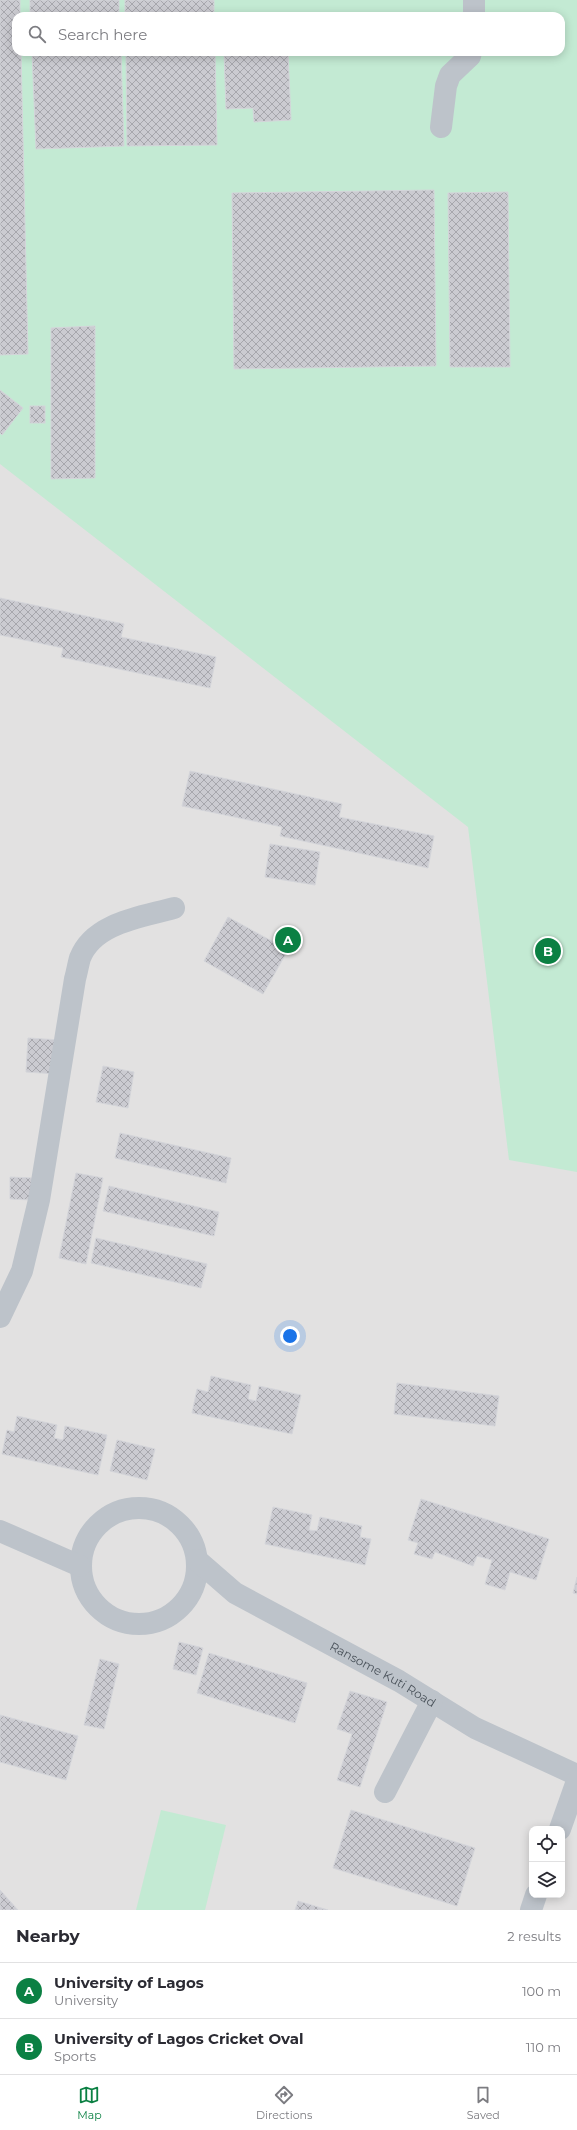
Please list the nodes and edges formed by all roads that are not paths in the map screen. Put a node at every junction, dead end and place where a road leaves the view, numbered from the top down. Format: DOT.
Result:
graph roads {
  1 [pos="474,0"];
  2 [pos="474,12"];
  3 [pos="470,56"];
  4 [pos="440,127"];
  5 [pos="174,908"];
  6 [pos="0,1317"];
  7 [pos="0,1531"];
  8 [pos="197,1560"];
  9 [pos="80,1566"];
  10 [pos="432,1701"];
  11 [pos="577,1775"];
  12 [pos="577,1781"];
  13 [pos="385,1792"];
  14 [pos="561,1826"];
  15 [pos="535,1898"];
  16 [pos="531,1910"];
  1 -- 2 [label="street"];
  3 -- 4 [label="street"];
  5 -- 6 [label="street"];
  7 -- 9 [label="street"];
  8 -- 9 [label="street"];
  8 -- 9 [label="street"];
  8 -- 10 [label="street, Ransome Kuti Road"];
  10 -- 11 [label="street, Ransome Kuti Road"];
  10 -- 13 [label="street"];
  12 -- 14 [label="street"];
  15 -- 16 [label="street"];
}
